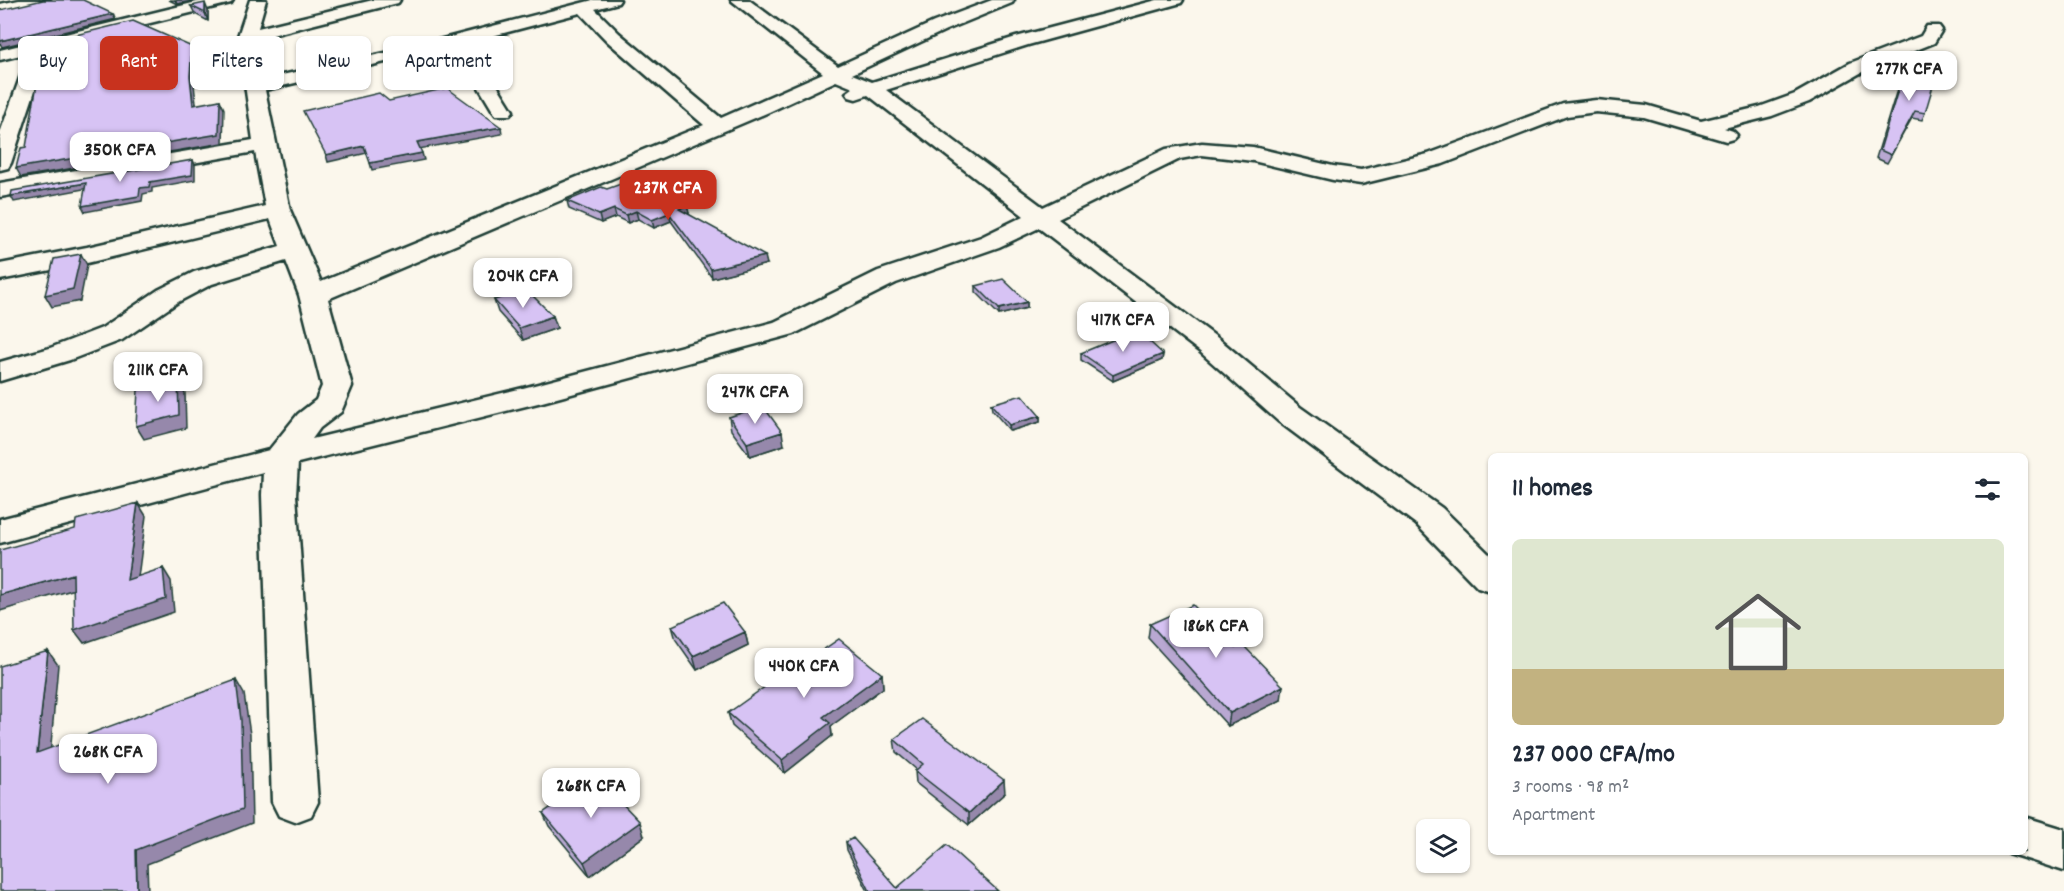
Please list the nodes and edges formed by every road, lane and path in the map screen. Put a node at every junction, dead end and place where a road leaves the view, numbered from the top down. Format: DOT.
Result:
graph roads {
  1 [pos="42,0"];
  2 [pos="225,0"];
  3 [pos="258,0"];
  4 [pos="392,0"];
  5 [pos="612,0"];
  6 [pos="739,0"];
  7 [pos="1006,0"];
  8 [pos="1175,0"];
  9 [pos="584,8"];
  10 [pos="0,9"];
  11 [pos="1934,30"];
  12 [pos="78,36"];
  13 [pos="247,36"];
  14 [pos="474,36"];
  15 [pos="18,51"];
  16 [pos="0,55"];
  17 [pos="383,57"];
  18 [pos="836,74"];
  19 [pos="284,79"];
  20 [pos="872,89"];
  21 [pos="25,90"];
  22 [pos="256,90"];
  23 [pos="491,90"];
  24 [pos="842,96"];
  25 [pos="820,101"];
  26 [pos="503,111"];
  27 [pos="717,125"];
  28 [pos="1702,127"];
  29 [pos="1726,135"];
  30 [pos="264,144"];
  31 [pos="0,163"];
  32 [pos="0,190"];
  33 [pos="278,210"];
  34 [pos="1040,218"];
  35 [pos="990,242"];
  36 [pos="294,250"];
  37 [pos="1099,261"];
  38 [pos="0,272"];
  39 [pos="313,295"];
  40 [pos="0,372"];
  41 [pos="281,457"];
  42 [pos="0,531"];
  43 [pos="1488,576"];
  44 [pos="295,802"];
  45 [pos="2028,839"];
  46 [pos="2064,850"];
  1 -- 10 [label="street"];
  2 -- 12 [label="street"];
  3 -- 13 [label="street"];
  4 -- 13 [label="street"];
  5 -- 9 [label="street"];
  6 -- 18 [label="street"];
  7 -- 18 [label="street"];
  8 -- 20 [label="street"];
  9 -- 14 [label="street"];
  9 -- 27 [label="street"];
  11 -- 28 [label="street"];
  15 -- 16 [label="street"];
  17 -- 19 [label="street"];
  18 -- 20 [label="street"];
  18 -- 27 [label="street"];
  20 -- 24 [label="street"];
  20 -- 34 [label="street"];
  21 -- 31 [label="street"];
  22 -- 30 [label="street"];
  23 -- 26 [label="street"];
  25 -- 27 [label="street"];
  27 -- 39 [label="street"];
  28 -- 29 [label="street"];
  28 -- 34 [label="street"];
  30 -- 32 [label="street"];
  30 -- 33 [label="street"];
  33 -- 36 [label="street"];
  33 -- 38 [label="street"];
  34 -- 35 [label="street"];
  34 -- 37 [label="street"];
  35 -- 37 [label="street"];
  35 -- 41 [label="street"];
  36 -- 39 [label="street"];
  36 -- 40 [label="street"];
  37 -- 43 [label="street"];
  39 -- 41 [label="street"];
  41 -- 42 [label="street"];
  41 -- 44 [label="street"];
  45 -- 46 [label="street"];
}
